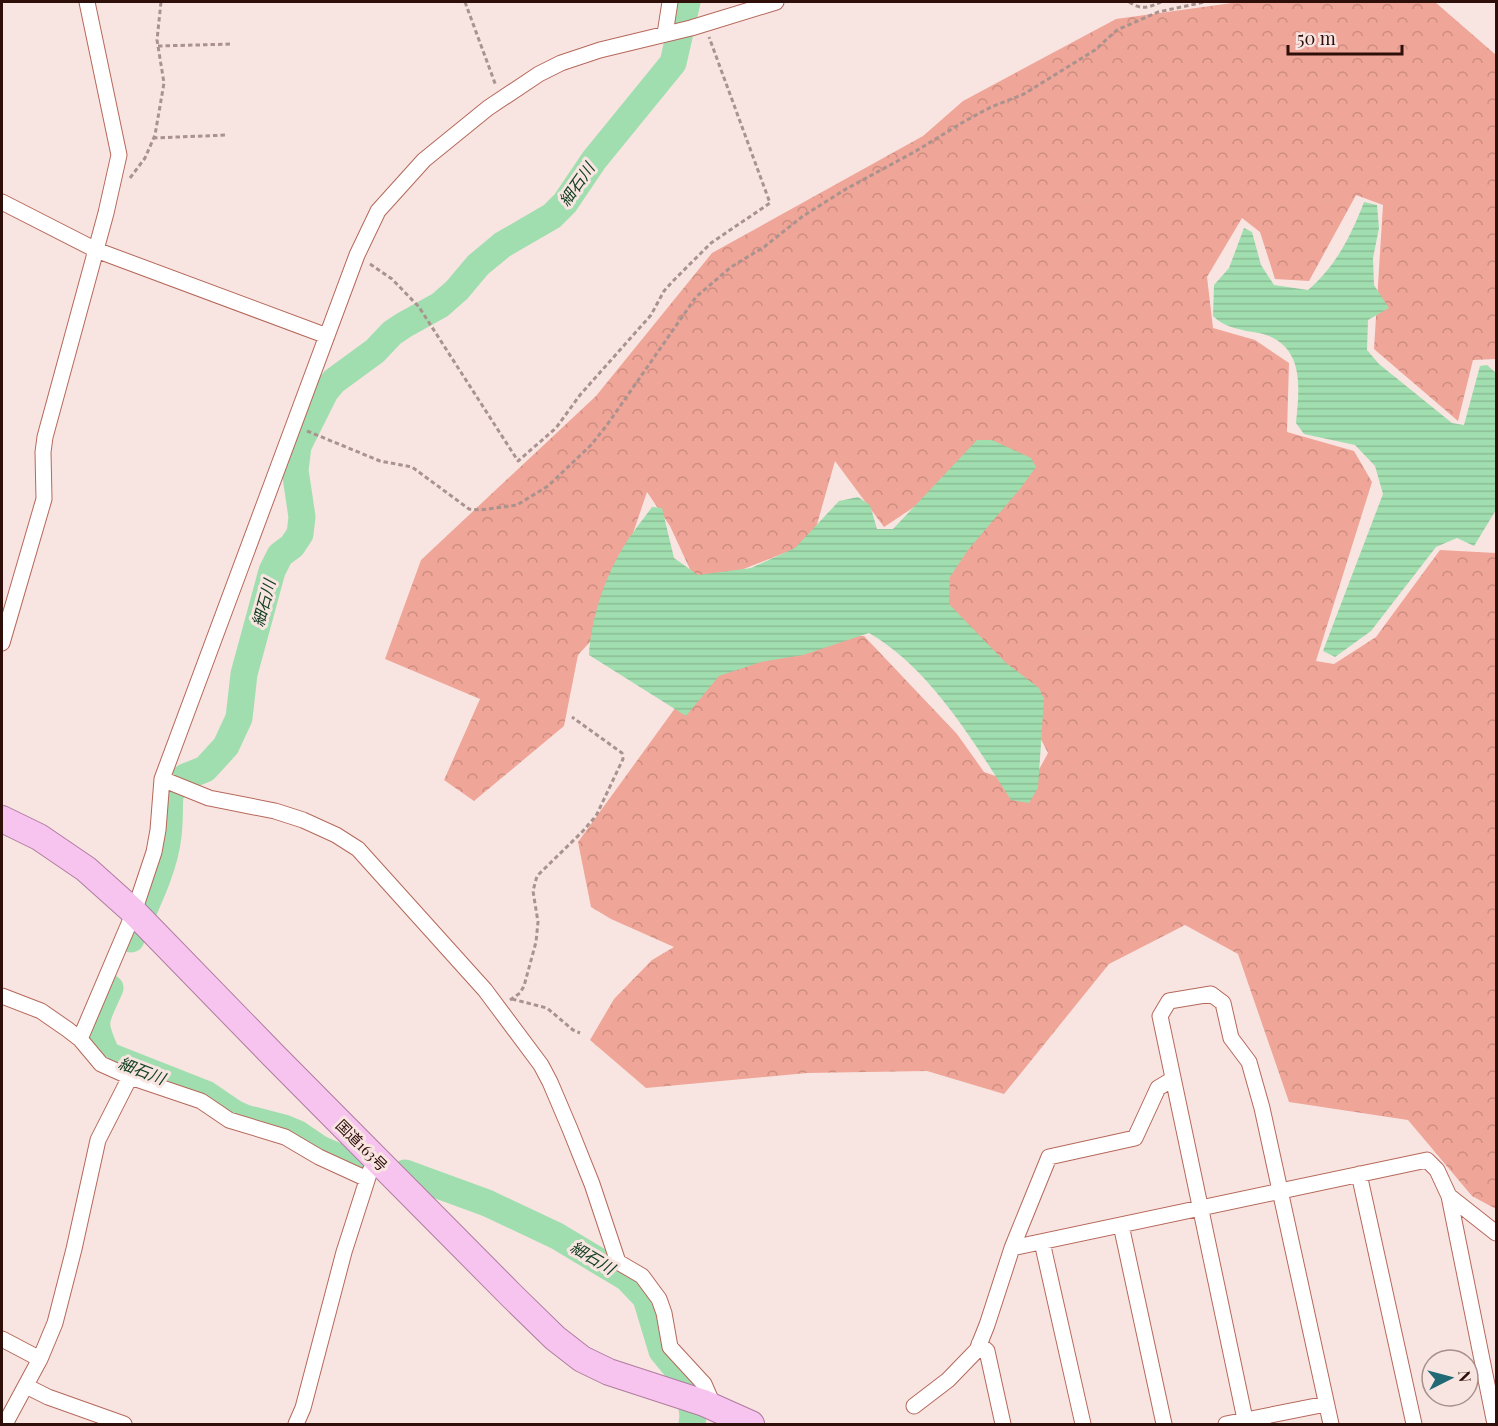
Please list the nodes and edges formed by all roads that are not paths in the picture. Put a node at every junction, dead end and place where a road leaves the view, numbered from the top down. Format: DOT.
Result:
graph roads {
  1 [pos="87,2"];
  2 [pos="670,2"];
  3 [pos="776,2"];
  4 [pos="668,34"];
  5 [pos="2,202"];
  6 [pos="96,250"];
  7 [pos="327,336"];
  8 [pos="2,643"];
  9 [pos="164,780"];
  10 [pos="2,819"];
  11 [pos="143,920"];
  12 [pos="2,996"];
  13 [pos="80,1038"];
  14 [pos="130,1077"];
  15 [pos="1173,1079"];
  16 [pos="371,1169"];
  17 [pos="1359,1174"];
  18 [pos="1280,1191"];
  19 [pos="1449,1196"];
  20 [pos="1201,1208"];
  21 [pos="1121,1225"];
  22 [pos="1497,1233"];
  23 [pos="1042,1242"];
  24 [pos="1012,1248"];
  25 [pos="2,1339"];
  26 [pos="979,1344"];
  27 [pos="40,1359"];
  28 [pos="26,1386"];
  29 [pos="1326,1404"];
  30 [pos="709,1405"];
  31 [pos="914,1406"];
  32 [pos="1246,1423"];
  33 [pos="5,1425"];
  34 [pos="124,1425"];
  35 [pos="296,1425"];
  36 [pos="751,1425"];
  37 [pos="1003,1425"];
  38 [pos="1083,1425"];
  39 [pos="1164,1425"];
  40 [pos="1226,1425"];
  41 [pos="1331,1425"];
  42 [pos="1414,1425"];
  43 [pos="1495,1425"];
  1 -- 6 [label="street"];
  2 -- 4 [label="street"];
  3 -- 4 [label="street"];
  4 -- 7 [label="street"];
  5 -- 6 [label="street"];
  6 -- 7 [label="street"];
  6 -- 8 [label="street"];
  7 -- 9 [label="street"];
  9 -- 11 [label="street"];
  9 -- 30 [label="street"];
  10 -- 11 [label="highway, 国道163号"];
  11 -- 13 [label="street"];
  11 -- 16 [label="highway, 国道163号"];
  12 -- 13 [label="street"];
  13 -- 14 [label="street"];
  14 -- 16 [label="street"];
  14 -- 27 [label="street"];
  15 -- 18 [label="street"];
  15 -- 20 [label="street"];
  15 -- 24 [label="street"];
  16 -- 30 [label="highway, 国道163号"];
  16 -- 35 [label="street"];
  17 -- 18 [label="street"];
  17 -- 19 [label="street"];
  17 -- 42 [label="street"];
  18 -- 20 [label="street"];
  18 -- 29 [label="street"];
  19 -- 22 [label="street"];
  19 -- 43 [label="street"];
  20 -- 21 [label="street"];
  20 -- 32 [label="street"];
  21 -- 23 [label="street"];
  21 -- 39 [label="street"];
  23 -- 24 [label="street"];
  23 -- 38 [label="street"];
  24 -- 26 [label="street"];
  25 -- 27 [label="street"];
  26 -- 31 [label="street"];
  26 -- 37 [label="street"];
  27 -- 28 [label="street"];
  28 -- 33 [label="street"];
  28 -- 34 [label="street"];
  29 -- 32 [label="street"];
  29 -- 41 [label="street"];
  30 -- 36 [label="highway, 国道163号"];
  32 -- 40 [label="street"];
}
